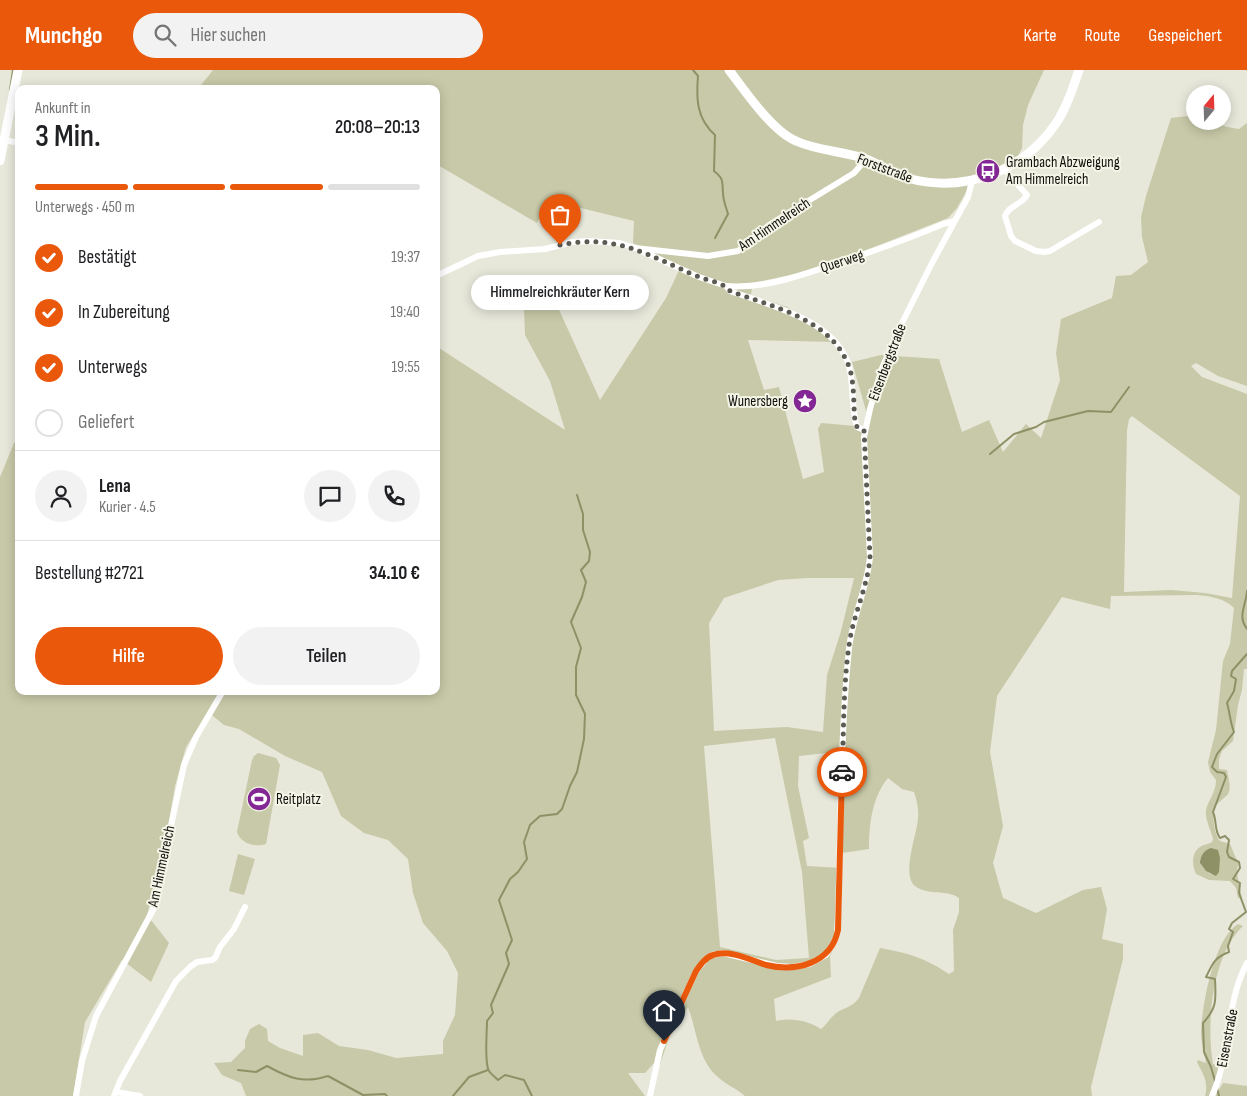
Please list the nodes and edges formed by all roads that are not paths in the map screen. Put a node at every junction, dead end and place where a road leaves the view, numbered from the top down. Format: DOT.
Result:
graph roads {
  1 [pos="18,70"];
  2 [pos="729,70"];
  3 [pos="1080,70"];
  4 [pos="15,85"];
  5 [pos="15,86"];
  6 [pos="5,140"];
  7 [pos="15,142"];
  8 [pos="863,158"];
  9 [pos="0,161"];
  10 [pos="1005,170"];
  11 [pos="972,181"];
  12 [pos="955,221"];
  13 [pos="1099,222"];
  14 [pos="635,248"];
  15 [pos="440,274"];
  16 [pos="726,286"];
  17 [pos="864,430"];
  18 [pos="221,695"];
  19 [pos="245,906"];
  20 [pos="1247,963"];
  21 [pos="115,1094"];
  22 [pos="1213,1094"];
  23 [pos="76,1096"];
  24 [pos="140,1096"];
  25 [pos="650,1096"];
  1 -- 4 [label="street"];
  2 -- 8 [label="street, Forststraße"];
  3 -- 10 [label="street, Forststraße"];
  5 -- 6 [label="street"];
  6 -- 7 [label="street"];
  6 -- 9 [label="street"];
  8 -- 11 [label="street, Forststraße"];
  8 -- 14 [label="street, Am Himmelreich"];
  10 -- 11 [label="street, Forststraße"];
  10 -- 13 [label="street"];
  11 -- 12 [label="street, Eisenbergstraße"];
  12 -- 16 [label="street, Querweg"];
  12 -- 17 [label="street, Eisenbergstraße"];
  14 -- 15 [label="street, Am Himmelreich"];
  14 -- 16 [label="street"];
  16 -- 17 [label="street"];
  17 -- 25 [label="street, Eisenbergstraße"];
  18 -- 23 [label="street, Am Himmelreich"];
  19 -- 21 [label="street"];
  20 -- 22 [label="street, Eisenstraße"];
  21 -- 24 [label="street"];
}
